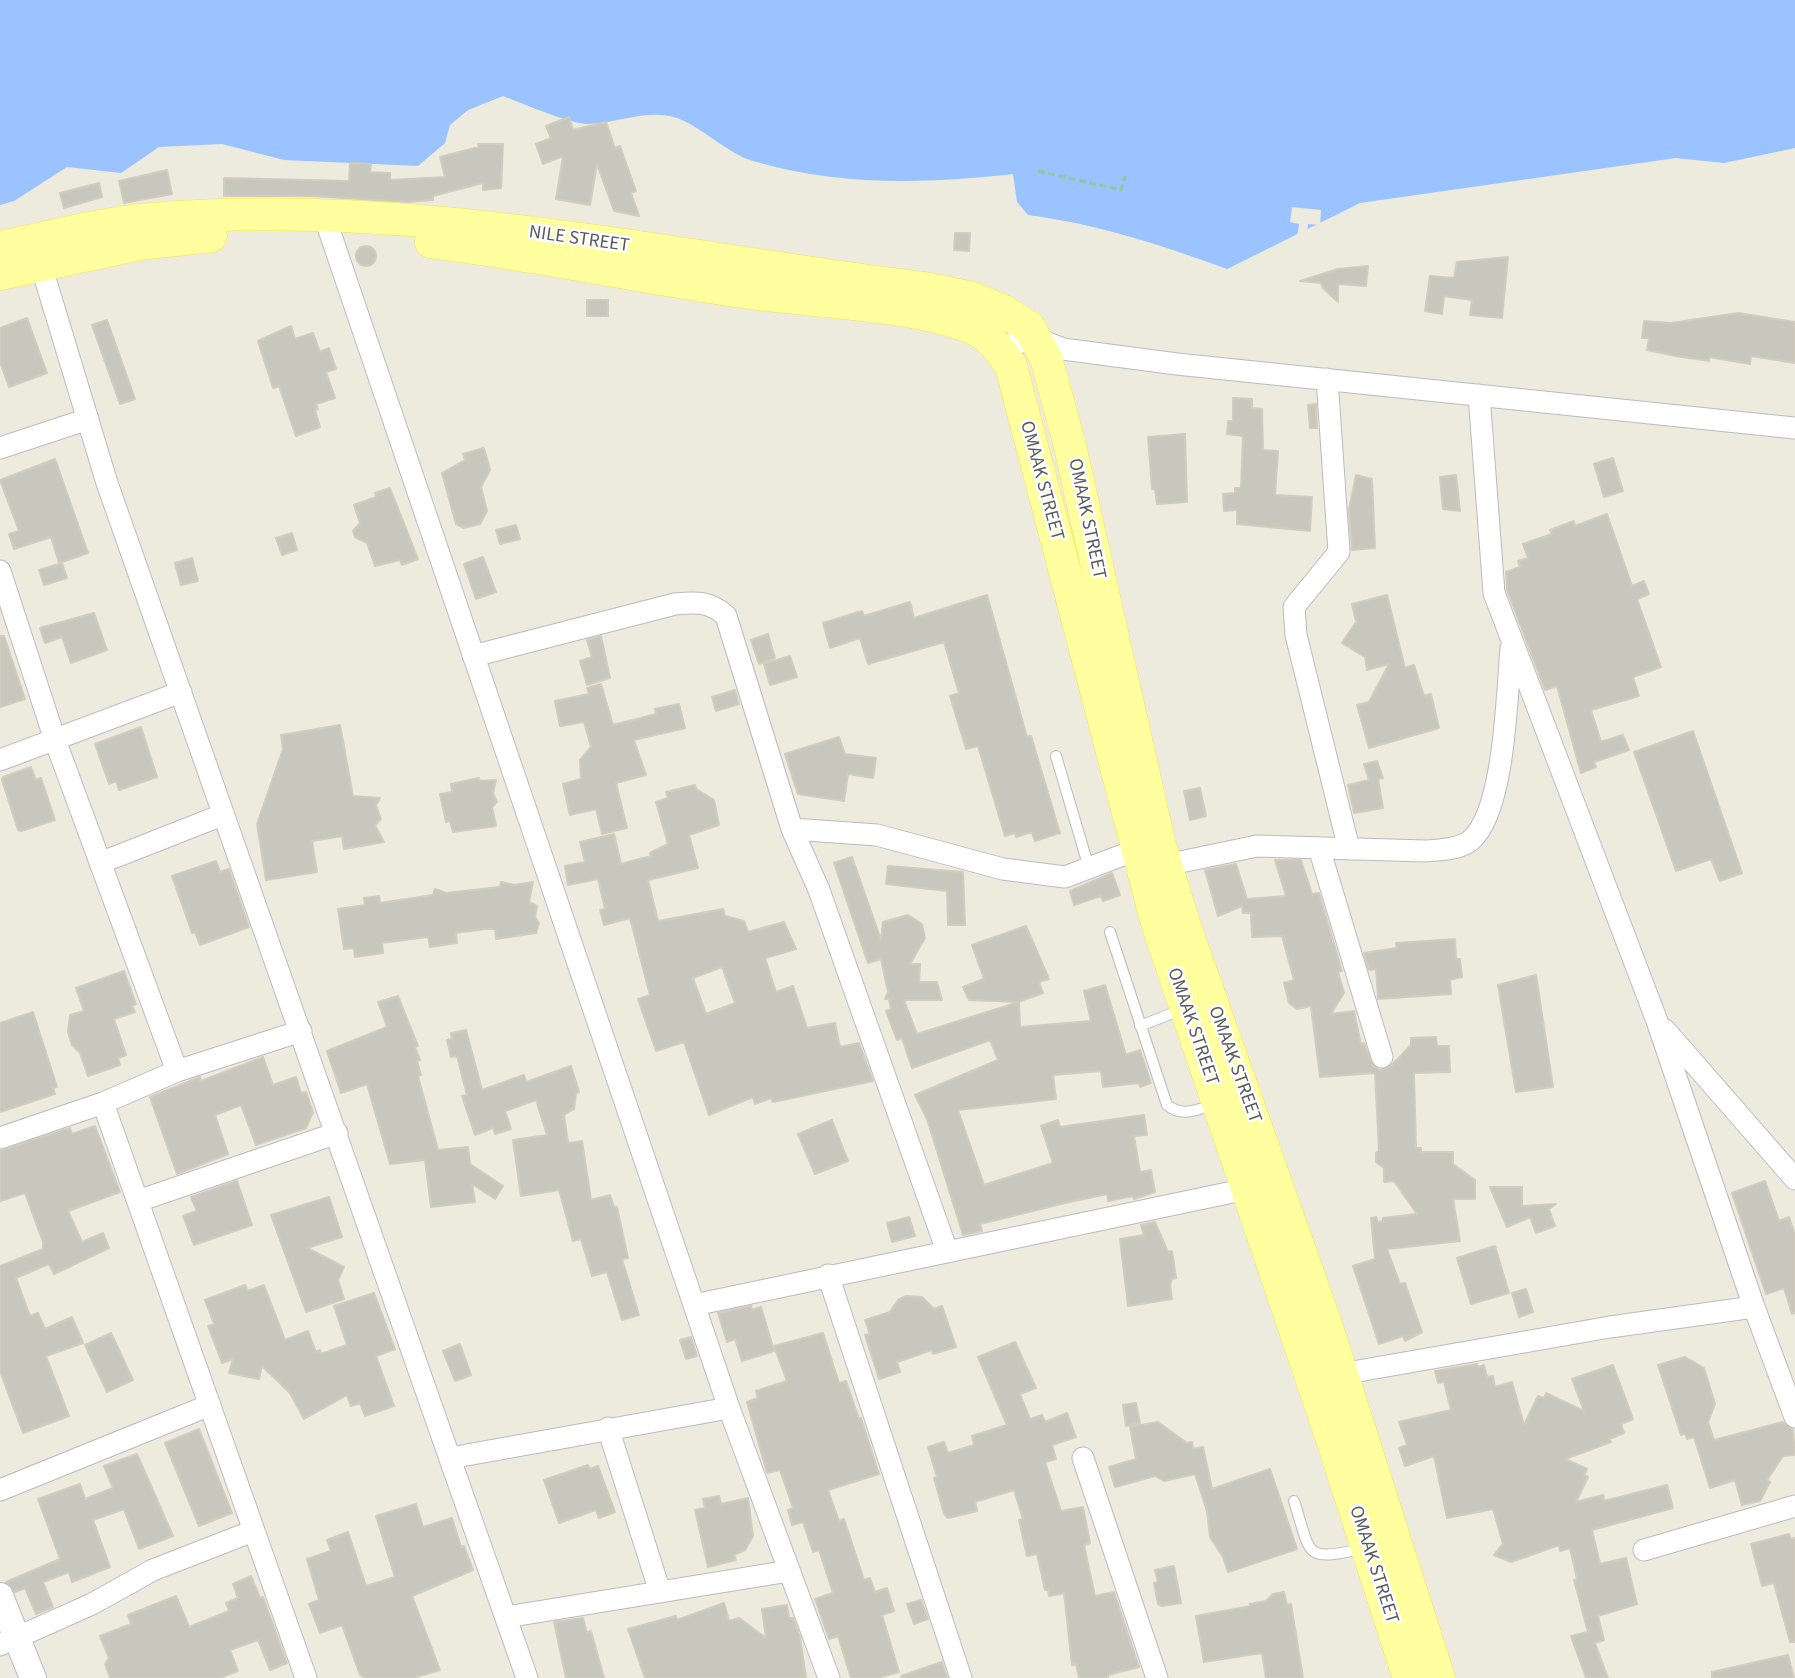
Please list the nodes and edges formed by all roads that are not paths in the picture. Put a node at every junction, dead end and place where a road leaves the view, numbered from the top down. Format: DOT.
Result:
graph roads {
  1 [pos="327,224"];
  2 [pos="0,247"];
  3 [pos="41,265"];
  4 [pos="0,274"];
  5 [pos="1038,339"];
  6 [pos="1004,356"];
  7 [pos="1327,379"];
  8 [pos="1479,395"];
  9 [pos="88,419"];
  10 [pos="1795,428"];
  11 [pos="1069,442"];
  12 [pos="0,448"];
  13 [pos="0,571"];
  14 [pos="1512,642"];
  15 [pos="473,656"];
  16 [pos="181,692"];
  17 [pos="55,740"];
  18 [pos="1056,756"];
  19 [pos="0,760"];
  20 [pos="222,815"];
  21 [pos="792,829"];
  22 [pos="1319,848"];
  23 [pos="1349,849"];
  24 [pos="1136,850"];
  25 [pos="100,863"];
  26 [pos="1166,865"];
  27 [pos="1089,868"];
  28 [pos="1110,932"];
  29 [pos="1186,1008"];
  30 [pos="1657,1021"];
  31 [pos="1140,1026"];
  32 [pos="301,1031"];
  33 [pos="1382,1057"];
  34 [pos="177,1071"];
  35 [pos="103,1102"];
  36 [pos="1219,1104"];
  37 [pos="337,1133"];
  38 [pos="0,1139"];
  39 [pos="1795,1179"];
  40 [pos="1247,1189"];
  41 [pos="138,1201"];
  42 [pos="947,1251"];
  43 [pos="828,1275"];
  44 [pos="694,1305"];
  45 [pos="1754,1307"];
  46 [pos="1310,1326"];
  47 [pos="1341,1374"];
  48 [pos="1789,1382"];
  49 [pos="210,1405"];
  50 [pos="729,1408"];
  51 [pos="1795,1417"];
  52 [pos="608,1428"];
  53 [pos="450,1458"];
  54 [pos="1083,1458"];
  55 [pos="0,1490"];
  56 [pos="1293,1501"];
  57 [pos="1795,1506"];
  58 [pos="253,1531"];
  59 [pos="1367,1548"];
  60 [pos="1644,1550"];
  61 [pos="789,1571"];
  62 [pos="660,1592"];
  63 [pos="0,1596"];
  64 [pos="506,1617"];
  65 [pos="9,1641"];
  66 [pos="1402,1669"];
  67 [pos="33,1678"];
  68 [pos="306,1678"];
  69 [pos="527,1678"];
  70 [pos="829,1678"];
  71 [pos="961,1678"];
  72 [pos="1157,1678"];
  73 [pos="1439,1678"];
  1 -- 2 [label="main road, NILE STREET"];
  1 -- 3 [label="main road, NILE STREET"];
  1 -- 5 [label="main road, NILE STREET"];
  1 -- 6 [label="main road, NILE STREET"];
  1 -- 15 [label="street"];
  3 -- 4 [label="main road, NILE STREET"];
  3 -- 9 [label="street"];
  5 -- 6 [label="street"];
  5 -- 7 [label="street"];
  5 -- 11 [label="main road, NILE STREET"];
  6 -- 24 [label="main road, OMAAK STREET"];
  7 -- 8 [label="street"];
  7 -- 23 [label="street"];
  8 -- 10 [label="street"];
  8 -- 14 [label="street"];
  9 -- 12 [label="street"];
  9 -- 16 [label="street"];
  11 -- 26 [label="main road, OMAAK STREET"];
  13 -- 17 [label="street"];
  14 -- 23 [label="street"];
  14 -- 30 [label="street"];
  15 -- 21 [label="street"];
  15 -- 44 [label="street"];
  16 -- 17 [label="street"];
  16 -- 20 [label="street"];
  17 -- 19 [label="street"];
  17 -- 25 [label="street"];
  18 -- 27 [label="lane"];
  20 -- 25 [label="street"];
  20 -- 32 [label="street"];
  21 -- 27 [label="street"];
  21 -- 42 [label="street"];
  22 -- 23 [label="street"];
  22 -- 26 [label="street"];
  22 -- 33 [label="street"];
  24 -- 27 [label="street"];
  24 -- 29 [label="main road, OMAAK STREET"];
  25 -- 34 [label="street"];
  26 -- 46 [label="main road, OMAAK STREET"];
  28 -- 31 [label="lane"];
  29 -- 31 [label="lane"];
  29 -- 36 [label="main road, OMAAK STREET"];
  30 -- 39 [label="street"];
  30 -- 45 [label="street"];
  31 -- 36 [label="lane"];
  32 -- 34 [label="street"];
  32 -- 37 [label="street"];
  34 -- 35 [label="street"];
  35 -- 38 [label="street"];
  35 -- 41 [label="street"];
  36 -- 40 [label="main road, OMAAK STREET"];
  37 -- 41 [label="street"];
  37 -- 53 [label="street"];
  40 -- 42 [label="street"];
  40 -- 46 [label="main road, OMAAK STREET"];
  41 -- 49 [label="street"];
  42 -- 43 [label="street"];
  43 -- 44 [label="street"];
  43 -- 71 [label="street"];
  44 -- 50 [label="street"];
  45 -- 47 [label="street"];
  45 -- 48 [label="street"];
  46 -- 47 [label="main road, OMAAK STREET"];
  46 -- 59 [label="main road, OMAAK STREET"];
  47 -- 73 [label="main road, OMAAK STREET"];
  48 -- 51 [label="street"];
  49 -- 55 [label="street"];
  49 -- 58 [label="street"];
  50 -- 52 [label="street"];
  50 -- 61 [label="street"];
  52 -- 53 [label="street"];
  52 -- 62 [label="street"];
  53 -- 64 [label="street"];
  54 -- 72 [label="street"];
  56 -- 59 [label="lane"];
  57 -- 60 [label="street"];
  58 -- 65 [label="street"];
  58 -- 68 [label="street"];
  59 -- 66 [label="main road, OMAAK STREET"];
  61 -- 62 [label="street"];
  61 -- 70 [label="street"];
  62 -- 64 [label="street"];
  63 -- 65 [label="street"];
  64 -- 69 [label="street"];
  65 -- 67 [label="street"];
}
